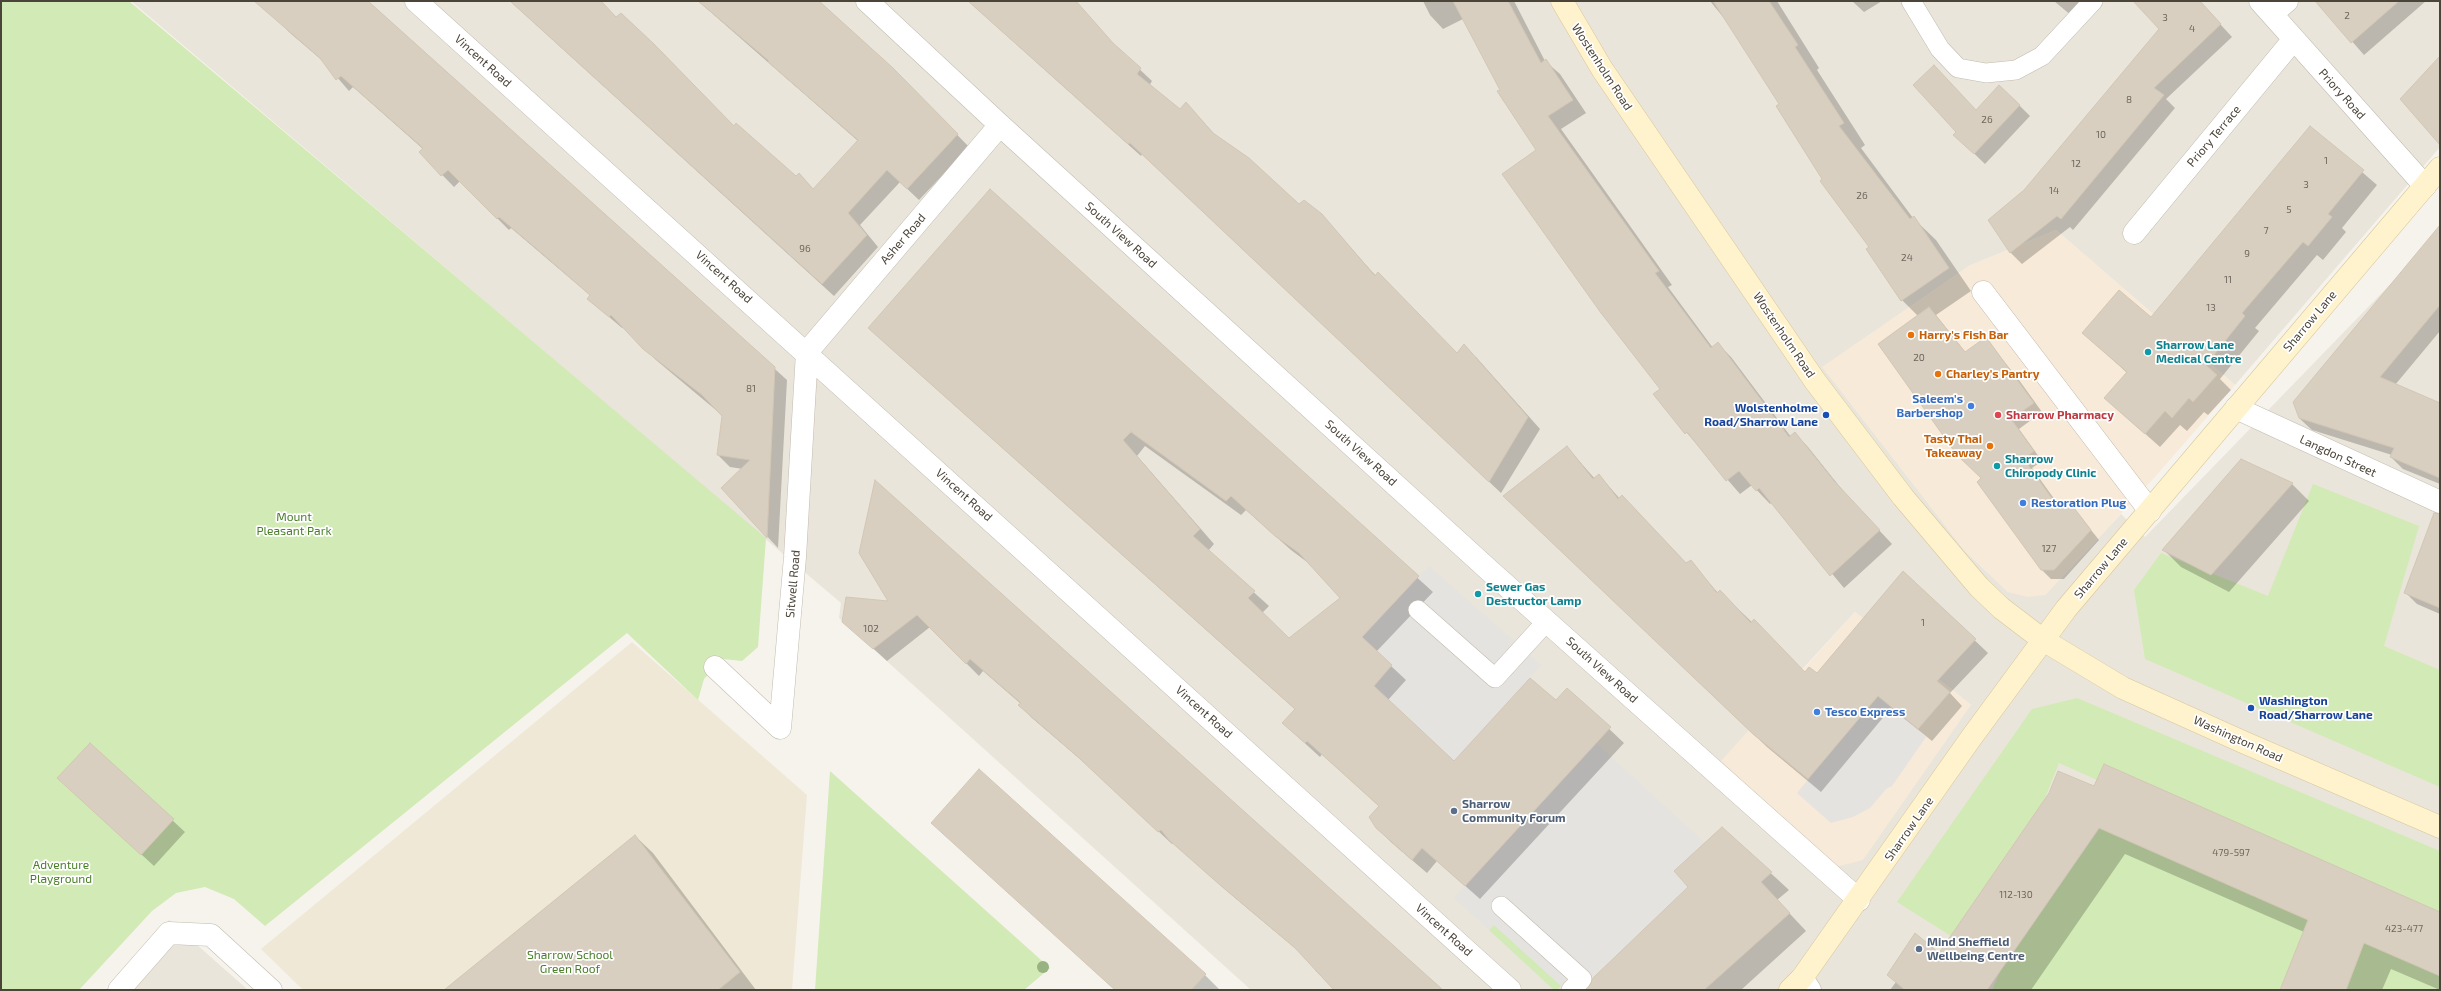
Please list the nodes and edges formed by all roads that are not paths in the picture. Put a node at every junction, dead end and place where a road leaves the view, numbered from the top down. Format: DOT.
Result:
graph roads {
  1 [pos="416,1"];
  2 [pos="867,1"];
  3 [pos="1562,1"];
  4 [pos="1911,1"];
  5 [pos="2093,1"];
  6 [pos="2273,5"];
  7 [pos="2294,39"];
  8 [pos="1000,125"];
  9 [pos="2440,168"];
  10 [pos="2425,186"];
  11 [pos="2134,233"];
  12 [pos="1983,292"];
  13 [pos="806,352"];
  14 [pos="2236,408"];
  15 [pos="2440,502"];
  16 [pos="2150,511"];
  17 [pos="1418,610"];
  18 [pos="1547,621"];
  19 [pos="2043,640"];
  20 [pos="715,667"];
  21 [pos="2440,827"];
  22 [pos="1859,900"];
  23 [pos="1501,906"];
  24 [pos="1801,986"];
  25 [pos="119,990"];
  26 [pos="271,990"];
  27 [pos="1510,990"];
  28 [pos="1572,990"];
  1 -- 13 [label="street, Vincent Road"];
  2 -- 8 [label="street, South View Road"];
  3 -- 19 [label="street, Wostenholm Road"];
  4 -- 5 [label="lane"];
  6 -- 7 [label="street, Priory Road"];
  7 -- 10 [label="street, Priory Road"];
  7 -- 11 [label="street, Priory Terrace"];
  8 -- 13 [label="street, Asher Road"];
  8 -- 18 [label="street, South View Road"];
  9 -- 10 [label="street, Sharrow Lane"];
  10 -- 14 [label="street, Sharrow Lane"];
  12 -- 16 [label="street"];
  13 -- 20 [label="street, Sitwell Road"];
  13 -- 27 [label="street, Vincent Road"];
  14 -- 15 [label="street, Langdon Street"];
  14 -- 16 [label="street, Sharrow Lane"];
  16 -- 19 [label="street, Sharrow Lane"];
  17 -- 18 [label="lane"];
  18 -- 22 [label="street, South View Road"];
  19 -- 21 [label="street, Washington Road"];
  19 -- 22 [label="street, Sharrow Lane"];
  22 -- 24 [label="street, Sharrow Lane"];
  23 -- 28 [label="lane"];
  25 -- 26 [label="street"];
}
